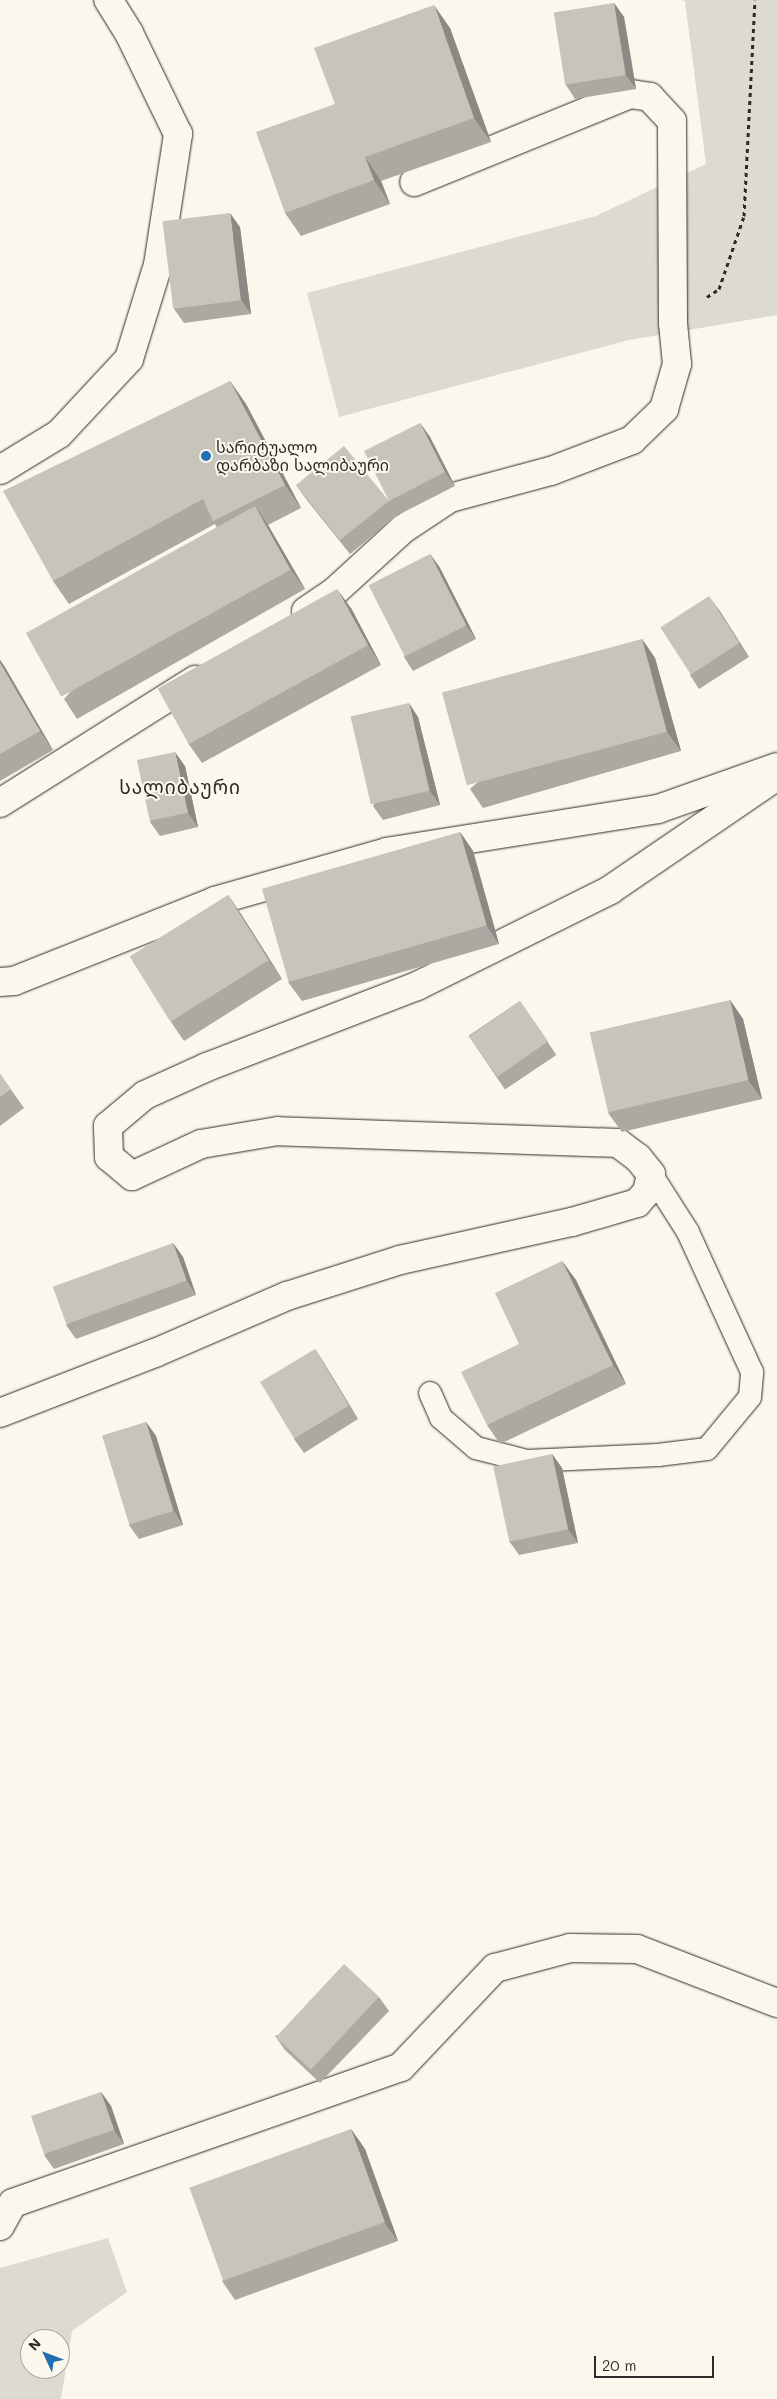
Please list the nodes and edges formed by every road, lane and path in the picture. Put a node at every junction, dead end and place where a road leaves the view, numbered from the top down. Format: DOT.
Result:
graph roads {
  1 [pos="108,0"];
  2 [pos="755,0"];
  3 [pos="414,182"];
  4 [pos="673,323"];
  5 [pos="0,470"];
  6 [pos="283,625"];
  7 [pos="217,667"];
  8 [pos="777,767"];
  9 [pos="777,776"];
  10 [pos="0,803"];
  11 [pos="0,982"];
  12 [pos="651,1174"];
  13 [pos="430,1393"];
  14 [pos="0,1413"];
  15 [pos="777,2003"];
  16 [pos="0,2226"];
  1 -- 5 [label="street"];
  2 -- 4 [label="path"];
  3 -- 4 [label="street"];
  4 -- 6 [label="street"];
  7 -- 10 [label="street"];
  8 -- 11 [label="street"];
  9 -- 12 [label="street"];
  12 -- 13 [label="lane"];
  12 -- 14 [label="street"];
  15 -- 16 [label="street"];
}
